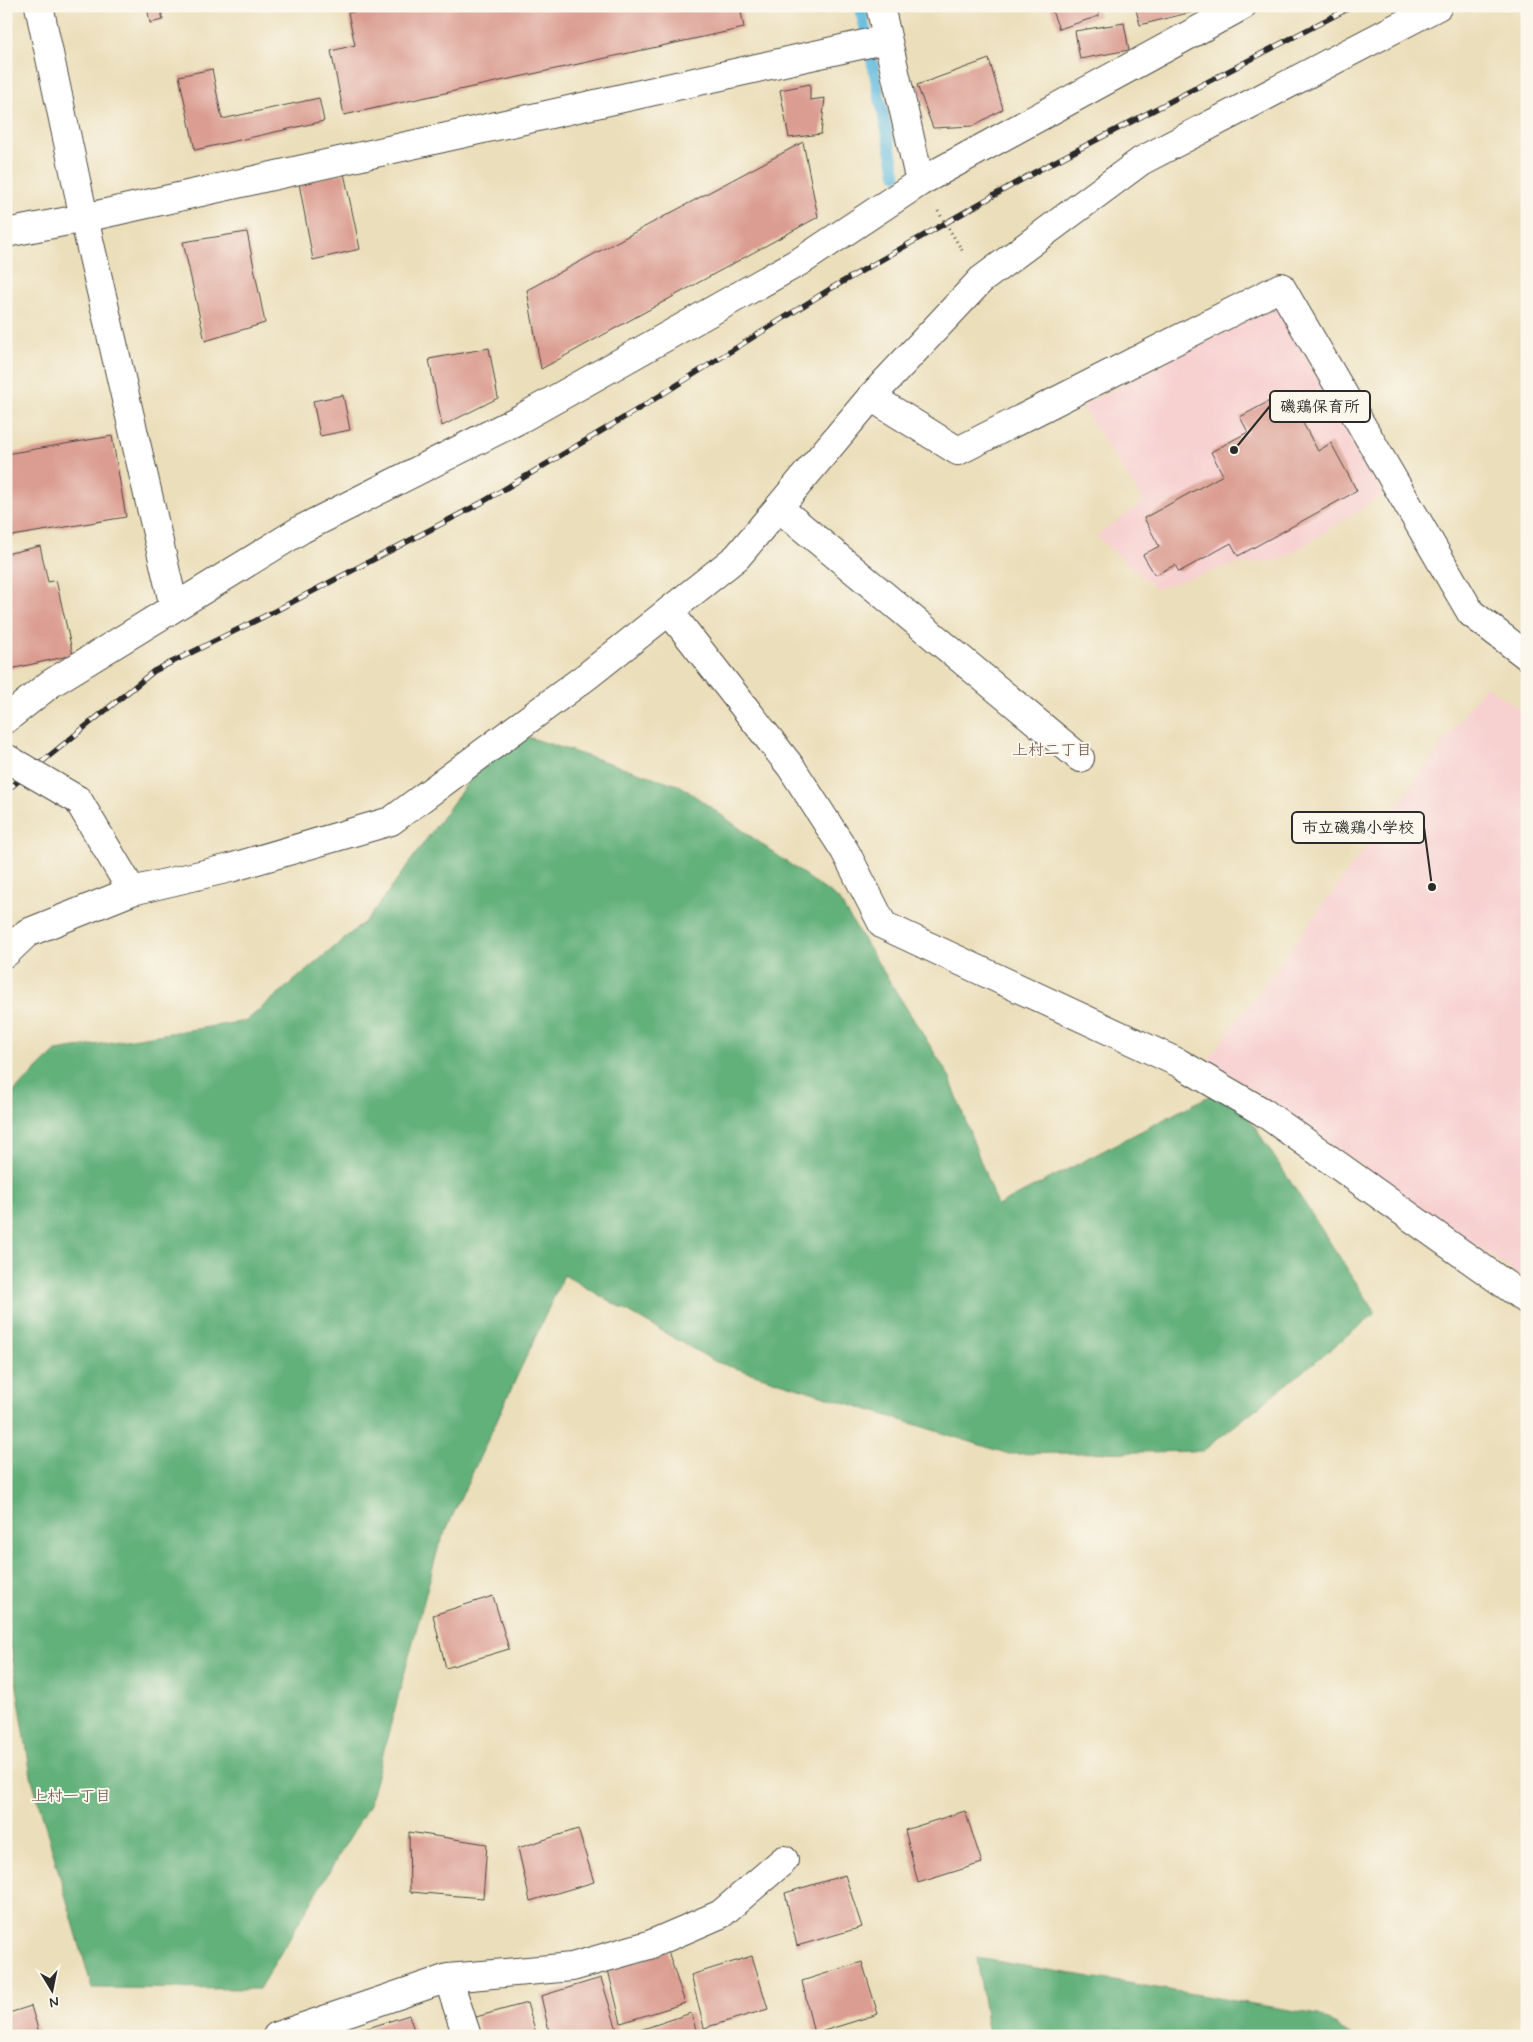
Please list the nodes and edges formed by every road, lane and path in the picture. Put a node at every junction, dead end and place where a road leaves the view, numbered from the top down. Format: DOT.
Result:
graph roads {
  1 [pos="39,6"];
  2 [pos="880,6"];
  3 [pos="1438,6"];
  4 [pos="1241,7"];
  5 [pos="887,40"];
  6 [pos="920,182"];
  7 [pos="84,218"];
  8 [pos="6,234"];
  9 [pos="981,280"];
  10 [pos="871,397"];
  11 [pos="779,508"];
  12 [pos="174,607"];
  13 [pos="668,611"];
  14 [pos="1527,656"];
  15 [pos="6,719"];
  16 [pos="6,758"];
  17 [pos="1080,758"];
  18 [pos="132,892"];
  19 [pos="6,953"];
  20 [pos="1527,1300"];
  21 [pos="784,1860"];
  22 [pos="448,1978"];
  23 [pos="277,2036"];
  24 [pos="467,2036"];
  1 -- 7 [label="street"];
  2 -- 5 [label="street"];
  3 -- 9 [label="street"];
  4 -- 6 [label="street"];
  5 -- 6 [label="street"];
  5 -- 7 [label="street"];
  6 -- 9 [label="path"];
  6 -- 12 [label="street"];
  7 -- 8 [label="street"];
  7 -- 12 [label="street"];
  9 -- 10 [label="street"];
  10 -- 11 [label="street"];
  10 -- 14 [label="street"];
  11 -- 13 [label="street"];
  11 -- 17 [label="street"];
  12 -- 15 [label="street"];
  13 -- 18 [label="street"];
  13 -- 20 [label="street"];
  16 -- 18 [label="street, bridge"];
  18 -- 19 [label="street"];
  21 -- 22 [label="street"];
  22 -- 23 [label="street"];
  22 -- 24 [label="street"];
}
